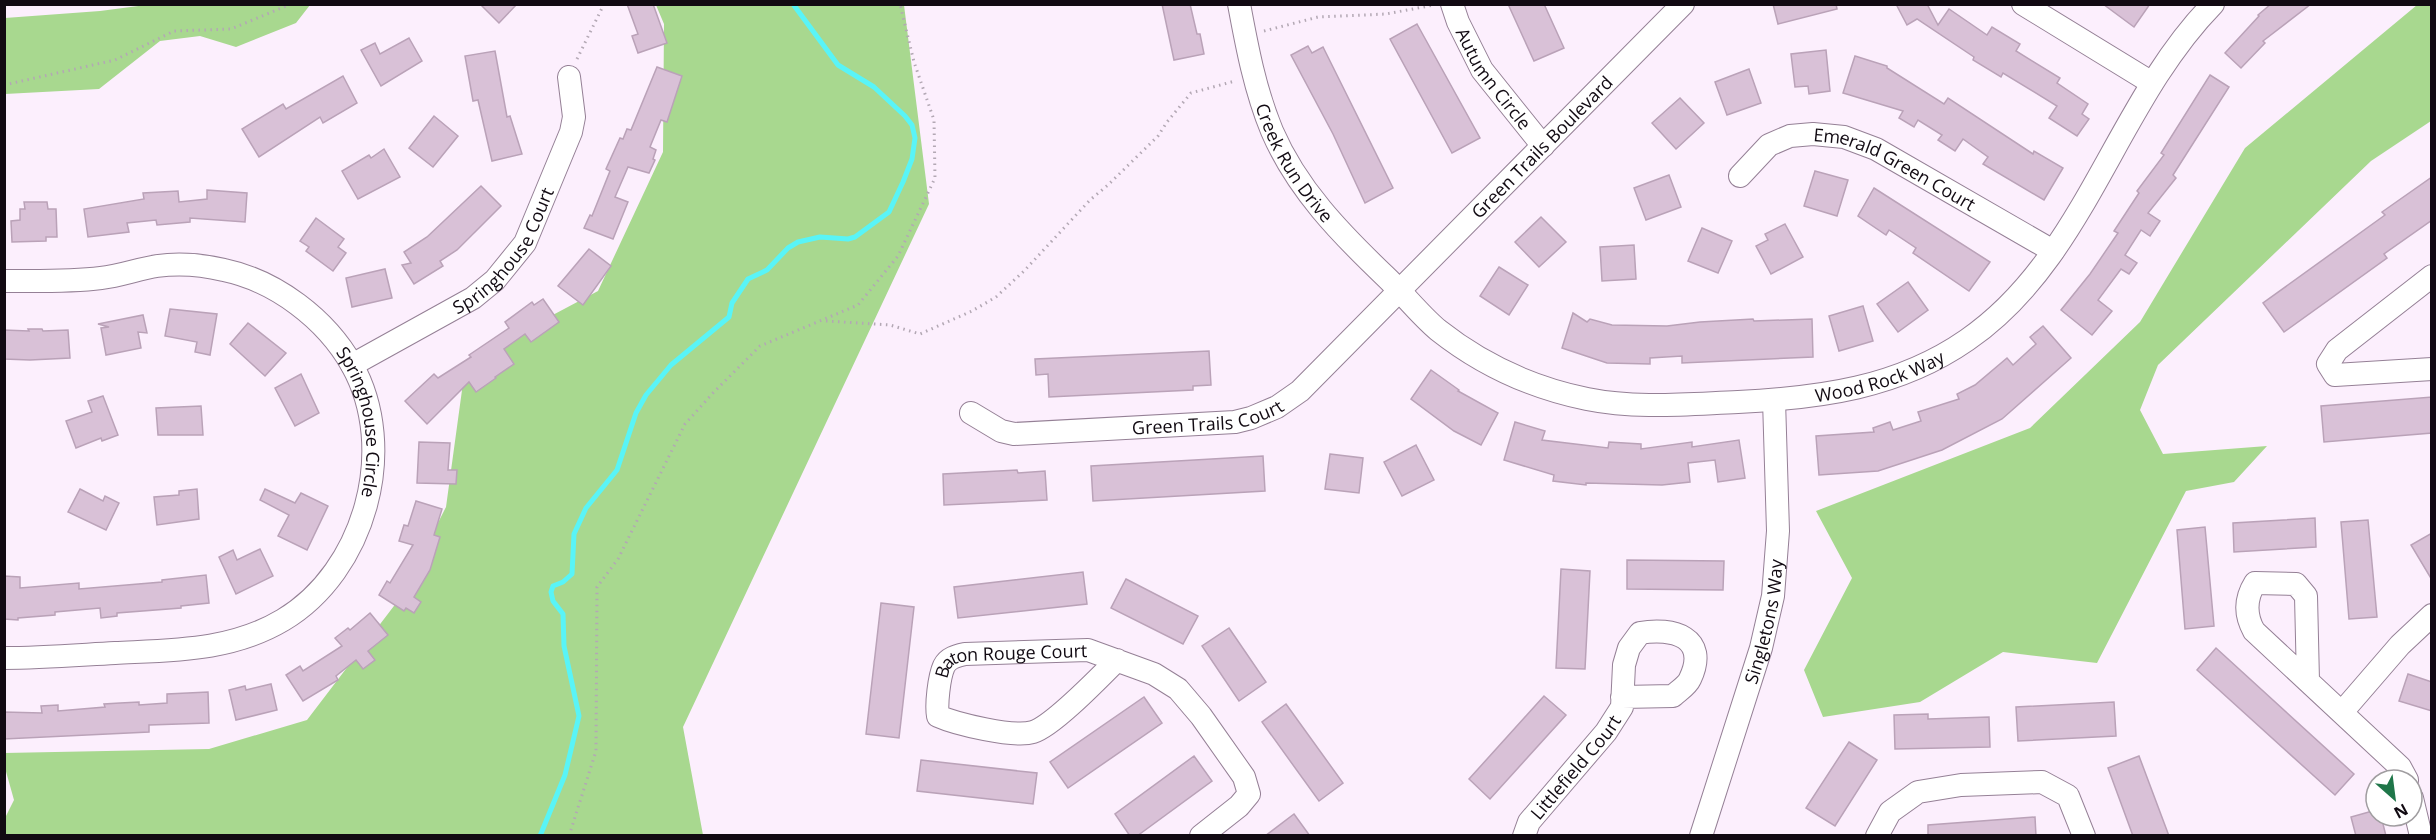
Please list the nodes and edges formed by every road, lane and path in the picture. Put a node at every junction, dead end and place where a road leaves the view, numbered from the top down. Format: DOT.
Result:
graph roads {
  1 [pos="291,4"];
  2 [pos="604,4"];
  3 [pos="900,4"];
  4 [pos="1239,4"];
  5 [pos="1435,4"];
  6 [pos="1452,4"];
  7 [pos="1683,4"];
  8 [pos="2023,4"];
  9 [pos="2213,4"];
  10 [pos="1245,35"];
  11 [pos="1254,75"];
  12 [pos="568,77"];
  13 [pos="2152,83"];
  14 [pos="4,85"];
  15 [pos="1543,146"];
  16 [pos="1740,176"];
  17 [pos="2053,251"];
  18 [pos="2432,276"];
  19 [pos="4,281"];
  20 [pos="1400,290"];
  21 [pos="823,321"];
  22 [pos="352,365"];
  23 [pos="2432,369"];
  24 [pos="1774,400"];
  25 [pos="971,413"];
  26 [pos="2432,615"];
  27 [pos="2422,637"];
  28 [pos="4,658"];
  29 [pos="1117,660"];
  30 [pos="2308,681"];
  31 [pos="1622,697"];
  32 [pos="2343,711"];
  33 [pos="2401,768"];
  34 [pos="569,836"];
  35 [pos="1202,836"];
  36 [pos="1524,836"];
  37 [pos="1701,836"];
  38 [pos="1877,836"];
  39 [pos="2084,836"];
  1 -- 14 [label="path"];
  2 -- 12 [label="path"];
  3 -- 21 [label="path"];
  4 -- 10 [label="street, Creek Run Drive"];
  5 -- 10 [label="path"];
  6 -- 15 [label="street, Autumn Circle"];
  7 -- 15 [label="street, Green Trails Boulevard"];
  8 -- 13 [label="street"];
  9 -- 13 [label="street, Wood Rock Way"];
  10 -- 11 [label="street, Creek Run Drive"];
  11 -- 20 [label="street, Creek Run Drive"];
  11 -- 21 [label="path"];
  12 -- 22 [label="street, Springhouse Court"];
  13 -- 17 [label="street, Wood Rock Way"];
  15 -- 20 [label="street, Green Trails Boulevard"];
  16 -- 17 [label="street, Emerald Green Court"];
  17 -- 24 [label="street, Wood Rock Way"];
  18 -- 23 [label="street"];
  19 -- 22 [label="street, Springhouse Circle"];
  20 -- 24 [label="street, Wood Rock Way"];
  20 -- 25 [label="street, Green Trails Court"];
  21 -- 34 [label="path"];
  22 -- 28 [label="street, Springhouse Circle"];
  24 -- 37 [label="street, Singletons Way"];
  26 -- 27 [label="street"];
  27 -- 32 [label="street"];
  29 -- 29 [label="street, Baton Rouge Court"];
  29 -- 35 [label="street, Baton Rouge Court"];
  30 -- 32 [label="street"];
  31 -- 36 [label="street, Littlefield Court"];
  32 -- 33 [label="street"];
  38 -- 39 [label="street"];
}
